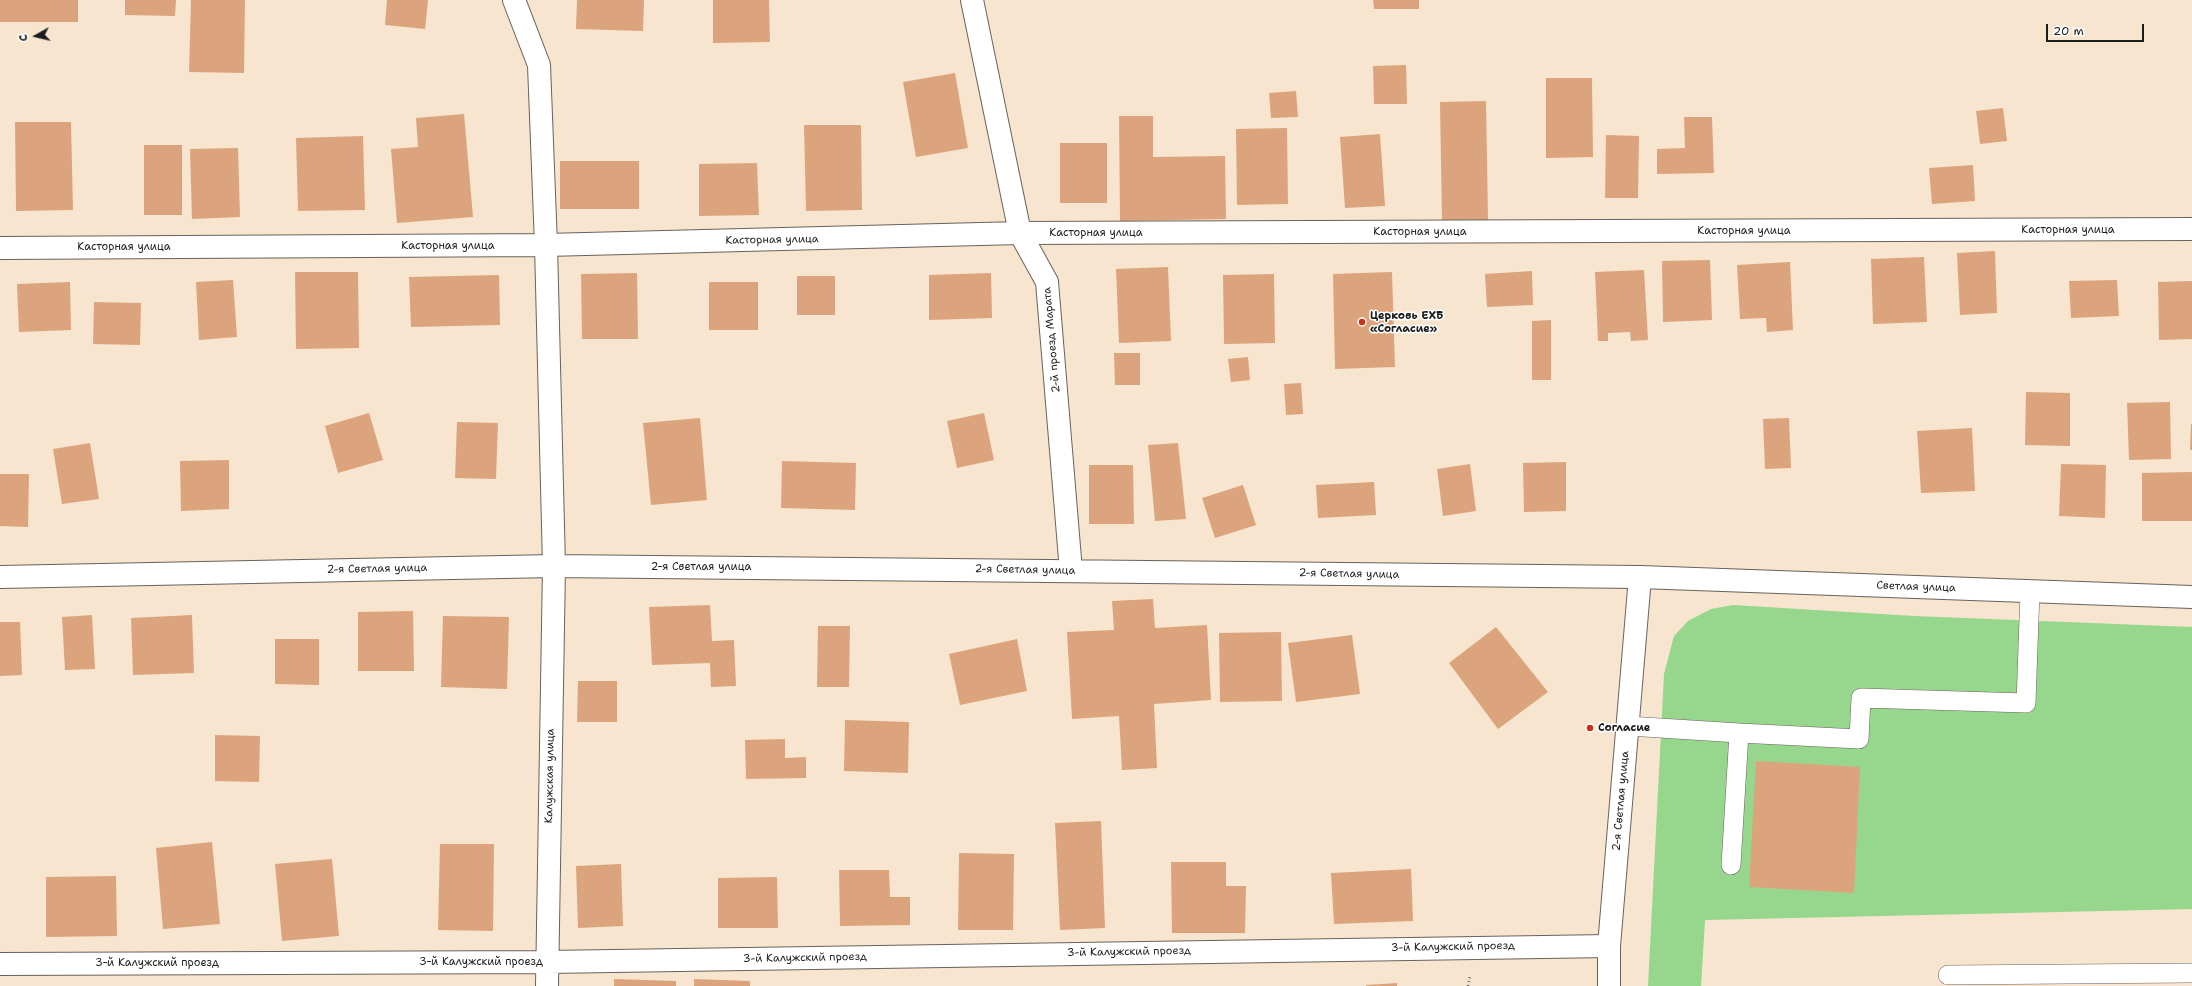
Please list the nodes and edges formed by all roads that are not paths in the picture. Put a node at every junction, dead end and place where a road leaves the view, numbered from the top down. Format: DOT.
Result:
graph roads {
  1 [pos="514,0"];
  2 [pos="972,0"];
  3 [pos="2192,229"];
  4 [pos="1020,233"];
  5 [pos="546,245"];
  6 [pos="0,248"];
  7 [pos="554,566"];
  8 [pos="1071,571"];
  9 [pos="0,576"];
  10 [pos="1640,577"];
  11 [pos="2030,591"];
  12 [pos="2192,597"];
  13 [pos="1628,726"];
  14 [pos="1739,733"];
  15 [pos="1731,864"];
  16 [pos="1609,946"];
  17 [pos="547,962"];
  18 [pos="0,964"];
  19 [pos="2192,973"];
  20 [pos="1948,975"];
  21 [pos="547,986"];
  22 [pos="1609,986"];
  1 -- 5 [label="street, Калужская улица"];
  2 -- 4 [label="street, 2-й проезд Марата"];
  3 -- 4 [label="street, Касторная улица"];
  4 -- 5 [label="street, Касторная улица"];
  4 -- 8 [label="street, 2-й проезд Марата"];
  5 -- 6 [label="street, Касторная улица"];
  5 -- 7 [label="street, Калужская улица"];
  7 -- 8 [label="street, 2-я Светлая улица"];
  7 -- 9 [label="street, 2-я Светлая улица"];
  7 -- 17 [label="street, Калужская улица"];
  8 -- 10 [label="street, 2-я Светлая улица"];
  10 -- 11 [label="street, Светлая улица"];
  10 -- 13 [label="street, 2-я Светлая улица"];
  11 -- 12 [label="street, Светлая улица"];
  11 -- 14 [label="lane"];
  13 -- 14 [label="lane"];
  13 -- 16 [label="street, 2-я Светлая улица"];
  14 -- 15 [label="lane"];
  16 -- 17 [label="street, 3-й Калужский проезд"];
  16 -- 22 [label="street, 2-я Светлая улица"];
  17 -- 18 [label="street, 3-й Калужский проезд"];
  17 -- 21 [label="street, Калужская улица"];
  19 -- 20 [label="lane"];
}
